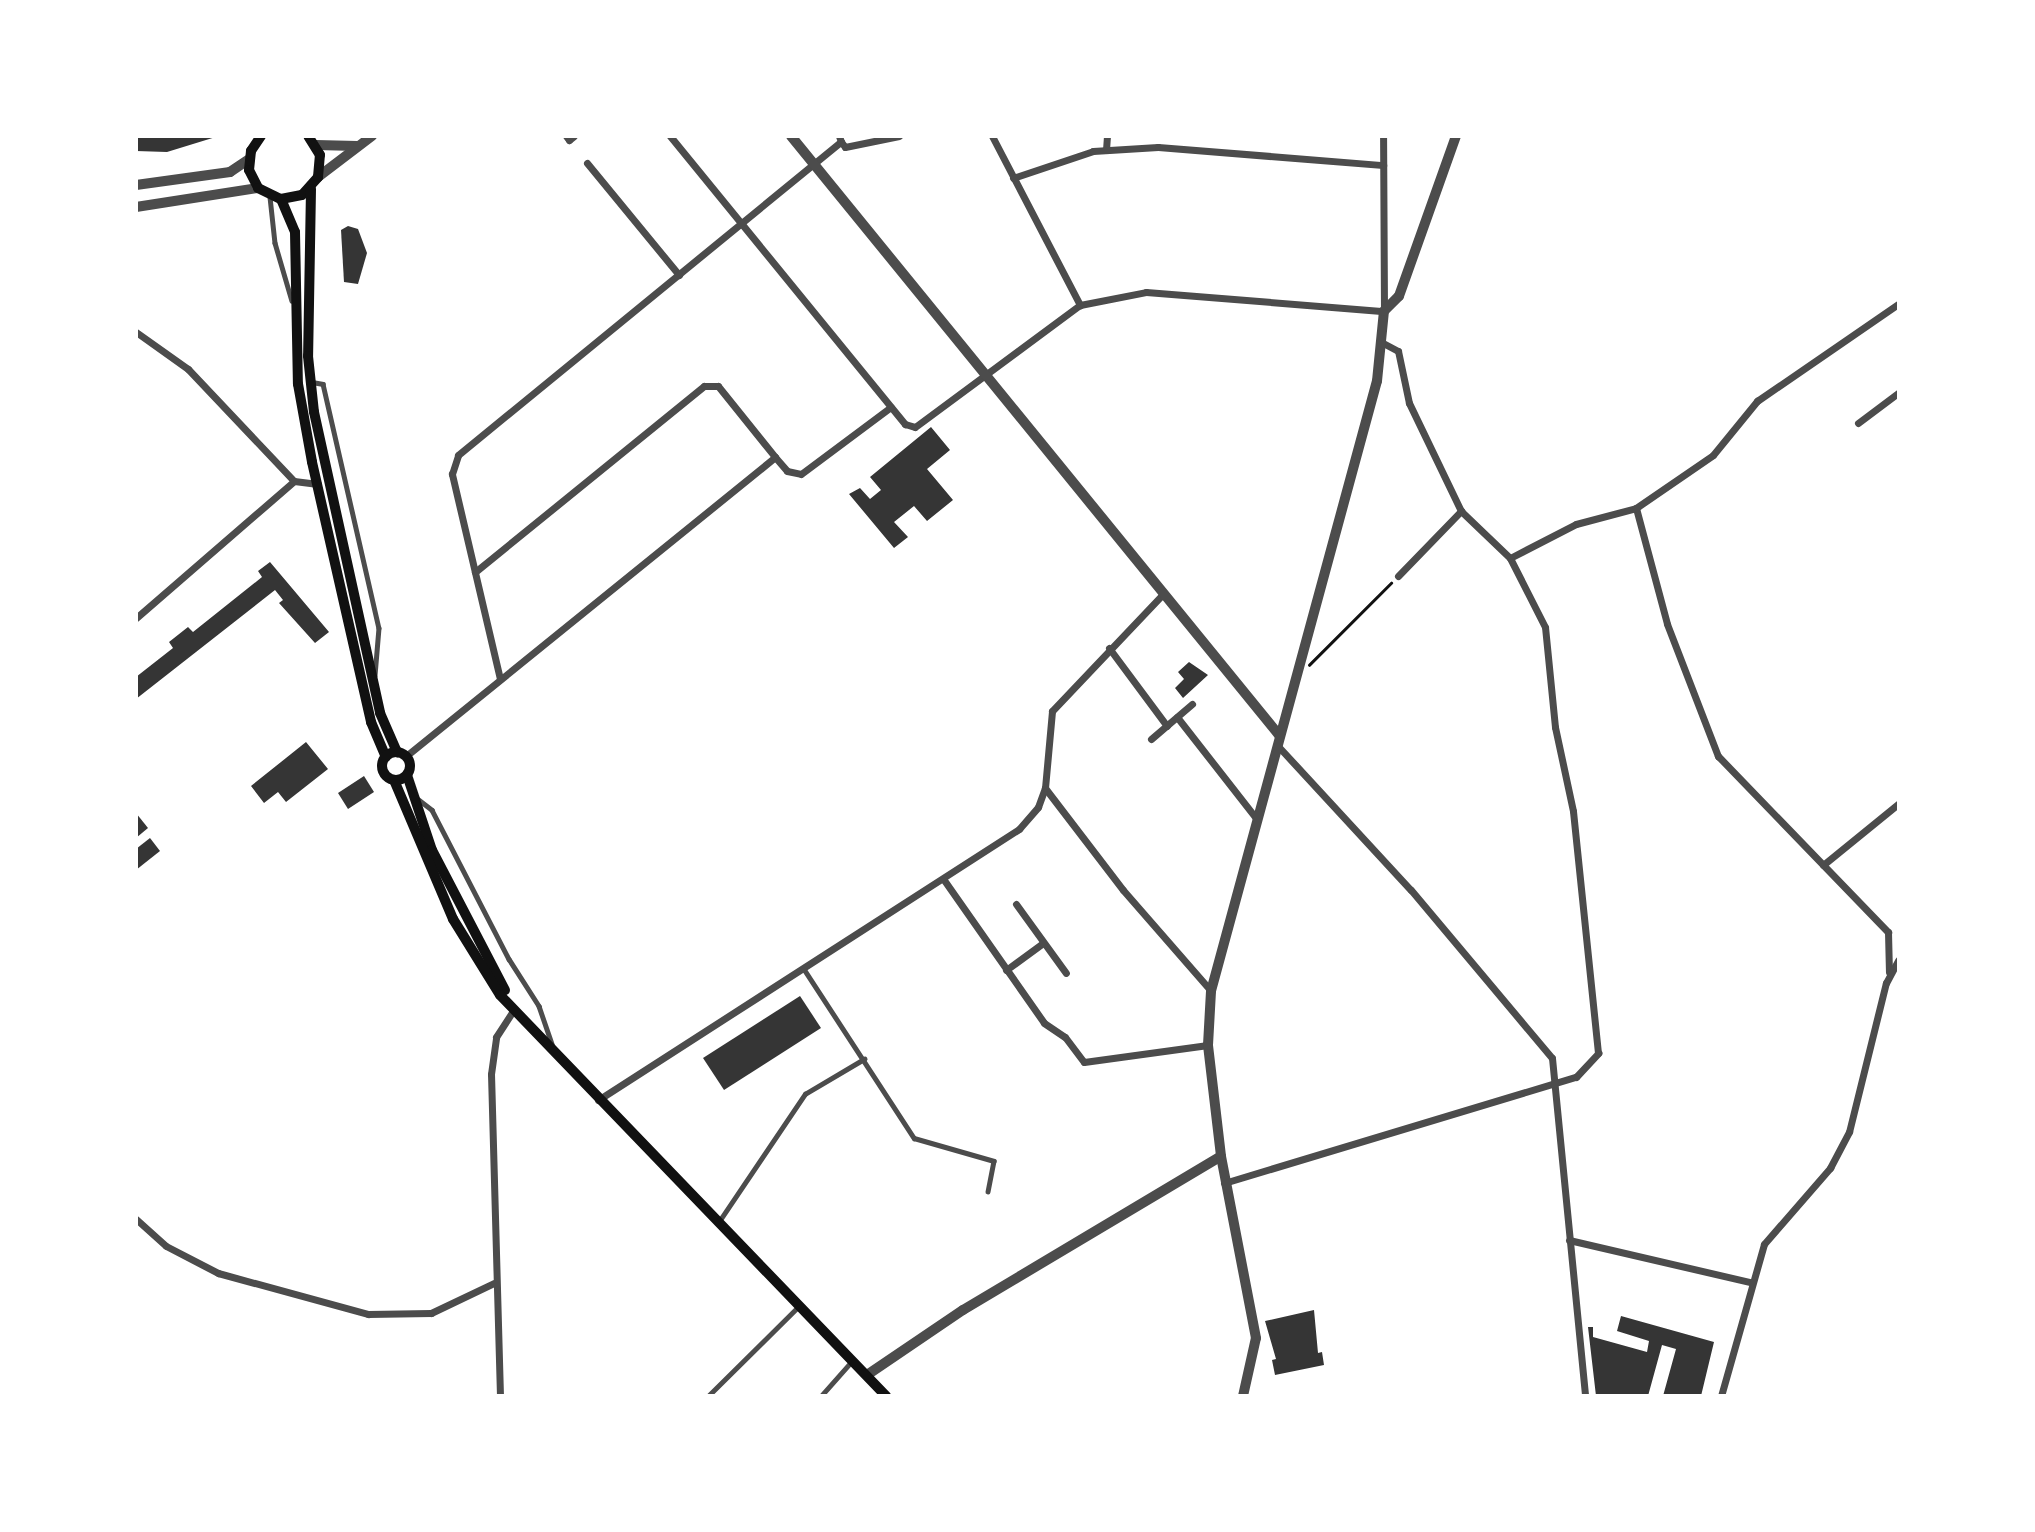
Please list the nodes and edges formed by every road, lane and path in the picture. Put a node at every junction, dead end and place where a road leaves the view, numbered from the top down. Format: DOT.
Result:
graph roads {
  1 [pos="372,136"];
  2 [pos="670,136"];
  3 [pos="791,136"];
  4 [pos="900,136"];
  5 [pos="992,136"];
  6 [pos="1107,136"];
  7 [pos="1211,136"];
  8 [pos="1383,136"];
  9 [pos="1456,136"];
  10 [pos="255,139"];
  11 [pos="840,139"];
  12 [pos="312,141"];
  13 [pos="358,146"];
  14 [pos="1209,148"];
  15 [pos="1107,149"];
  16 [pos="249,159"];
  17 [pos="587,163"];
  18 [pos="812,163"];
  19 [pos="1383,165"];
  20 [pos="318,177"];
  21 [pos="1013,178"];
  22 [pos="136,185"];
  23 [pos="258,188"];
  24 [pos="311,189"];
  25 [pos="275,198"];
  26 [pos="136,207"];
  27 [pos="740,222"];
  28 [pos="679,275"];
  29 [pos="1899,304"];
  30 [pos="1080,305"];
  31 [pos="295,309"];
  32 [pos="1384,311"];
  33 [pos="136,332"];
  34 [pos="1383,342"];
  35 [pos="984,374"];
  36 [pos="310,381"];
  37 [pos="1899,393"];
  38 [pos="891,407"];
  39 [pos="1858,423"];
  40 [pos="775,457"];
  41 [pos="295,481"];
  42 [pos="318,484"];
  43 [pos="1636,508"];
  44 [pos="1461,511"];
  45 [pos="1510,558"];
  46 [pos="475,572"];
  47 [pos="1398,576"];
  48 [pos="1162,595"];
  49 [pos="136,618"];
  50 [pos="1109,648"];
  51 [pos="1297,668"];
  52 [pos="500,679"];
  53 [pos="374,680"];
  54 [pos="1192,704"];
  55 [pos="1177,717"];
  56 [pos="1167,726"];
  57 [pos="1151,739"];
  58 [pos="1278,740"];
  59 [pos="393,754"];
  60 [pos="407,775"];
  61 [pos="394,780"];
  62 [pos="1045,788"];
  63 [pos="412,796"];
  64 [pos="1899,804"];
  65 [pos="1256,818"];
  66 [pos="1823,865"];
  67 [pos="944,880"];
  68 [pos="1016,904"];
  69 [pos="1043,943"];
  70 [pos="1899,960"];
  71 [pos="804,969"];
  72 [pos="1006,970"];
  73 [pos="1889,972"];
  74 [pos="1066,973"];
  75 [pos="1211,991"];
  76 [pos="514,1009"];
  77 [pos="1208,1045"];
  78 [pos="557,1058"];
  79 [pos="863,1059"];
  80 [pos="1554,1084"];
  81 [pos="597,1100"];
  82 [pos="1221,1156"];
  83 [pos="1224,1183"];
  84 [pos="988,1191"];
  85 [pos="136,1219"];
  86 [pos="717,1224"];
  87 [pos="1569,1240"];
  88 [pos="1750,1282"];
  89 [pos="494,1283"];
  90 [pos="800,1305"];
  91 [pos="852,1361"];
  92 [pos="867,1375"];
  93 [pos="500,1395"];
  94 [pos="708,1395"];
  95 [pos="821,1395"];
  96 [pos="886,1395"];
  97 [pos="1243,1395"];
  98 [pos="1585,1395"];
  99 [pos="1721,1395"];
  1 -- 13 [label="street"];
  2 -- 27 [label="street"];
  3 -- 18 [label="street"];
  4 -- 11 [label="street"];
  5 -- 21 [label="street"];
  6 -- 15 [label="street"];
  7 -- 14 [label="street"];
  8 -- 19 [label="street"];
  9 -- 32 [label="street"];
  10 -- 16 [label="main road"];
  11 -- 18 [label="street"];
  12 -- 13 [label="street"];
  12 -- 20 [label="main road"];
  13 -- 20 [label="street"];
  14 -- 15 [label="street"];
  14 -- 19 [label="street"];
  15 -- 21 [label="street"];
  16 -- 22 [label="street"];
  16 -- 23 [label="main road"];
  17 -- 28 [label="street"];
  18 -- 27 [label="street"];
  18 -- 35 [label="street"];
  19 -- 32 [label="street"];
  20 -- 24 [label="main road"];
  21 -- 30 [label="street"];
  23 -- 25 [label="main road"];
  23 -- 26 [label="street"];
  24 -- 25 [label="main road"];
  24 -- 36 [label="main road"];
  25 -- 31 [label="lane"];
  25 -- 31 [label="main road"];
  27 -- 28 [label="street"];
  27 -- 38 [label="street"];
  28 -- 46 [label="street"];
  29 -- 43 [label="street"];
  30 -- 32 [label="street"];
  30 -- 35 [label="street"];
  31 -- 42 [label="main road"];
  32 -- 34 [label="street"];
  33 -- 41 [label="street"];
  34 -- 44 [label="street"];
  34 -- 51 [label="street"];
  35 -- 38 [label="street"];
  35 -- 48 [label="street"];
  36 -- 53 [label="main road"];
  36 -- 53 [label="lane"];
  37 -- 39 [label="street"];
  38 -- 40 [label="street"];
  40 -- 46 [label="street"];
  40 -- 52 [label="street"];
  41 -- 42 [label="street"];
  41 -- 49 [label="street"];
  42 -- 59 [label="main road"];
  43 -- 45 [label="street"];
  43 -- 66 [label="street"];
  44 -- 45 [label="street"];
  44 -- 47 [label="street"];
  45 -- 80 [label="street"];
  46 -- 52 [label="street"];
  47 -- 51 [label="path"];
  48 -- 50 [label="street"];
  48 -- 58 [label="street"];
  50 -- 56 [label="street"];
  50 -- 62 [label="street"];
  51 -- 58 [label="street"];
  52 -- 59 [label="street"];
  53 -- 59 [label="main road"];
  54 -- 55 [label="street"];
  55 -- 56 [label="street"];
  55 -- 65 [label="street"];
  56 -- 57 [label="street"];
  58 -- 65 [label="street"];
  58 -- 80 [label="street"];
  59 -- 60 [label="main road"];
  59 -- 61 [label="main road"];
  60 -- 61 [label="main road"];
  60 -- 63 [label="main road"];
  61 -- 76 [label="main road"];
  62 -- 67 [label="street"];
  62 -- 75 [label="street"];
  63 -- 76 [label="main road"];
  63 -- 78 [label="lane"];
  64 -- 66 [label="street"];
  65 -- 75 [label="street"];
  66 -- 73 [label="street"];
  67 -- 71 [label="street"];
  67 -- 72 [label="street"];
  68 -- 69 [label="street"];
  69 -- 72 [label="street"];
  69 -- 74 [label="street"];
  70 -- 73 [label="street"];
  71 -- 79 [label="lane"];
  71 -- 81 [label="street"];
  72 -- 77 [label="street"];
  73 -- 88 [label="street"];
  75 -- 77 [label="street"];
  76 -- 78 [label="main road"];
  76 -- 89 [label="street"];
  77 -- 82 [label="street"];
  78 -- 81 [label="main road"];
  79 -- 84 [label="lane"];
  79 -- 86 [label="lane"];
  80 -- 83 [label="street"];
  80 -- 87 [label="street"];
  81 -- 86 [label="main road"];
  82 -- 83 [label="street"];
  82 -- 92 [label="street"];
  83 -- 97 [label="street"];
  85 -- 89 [label="street"];
  86 -- 90 [label="main road"];
  87 -- 88 [label="street"];
  87 -- 98 [label="street"];
  88 -- 99 [label="street"];
  89 -- 93 [label="street"];
  90 -- 91 [label="main road"];
  90 -- 94 [label="lane"];
  91 -- 92 [label="main road"];
  91 -- 95 [label="lane"];
  92 -- 96 [label="main road"];
}
